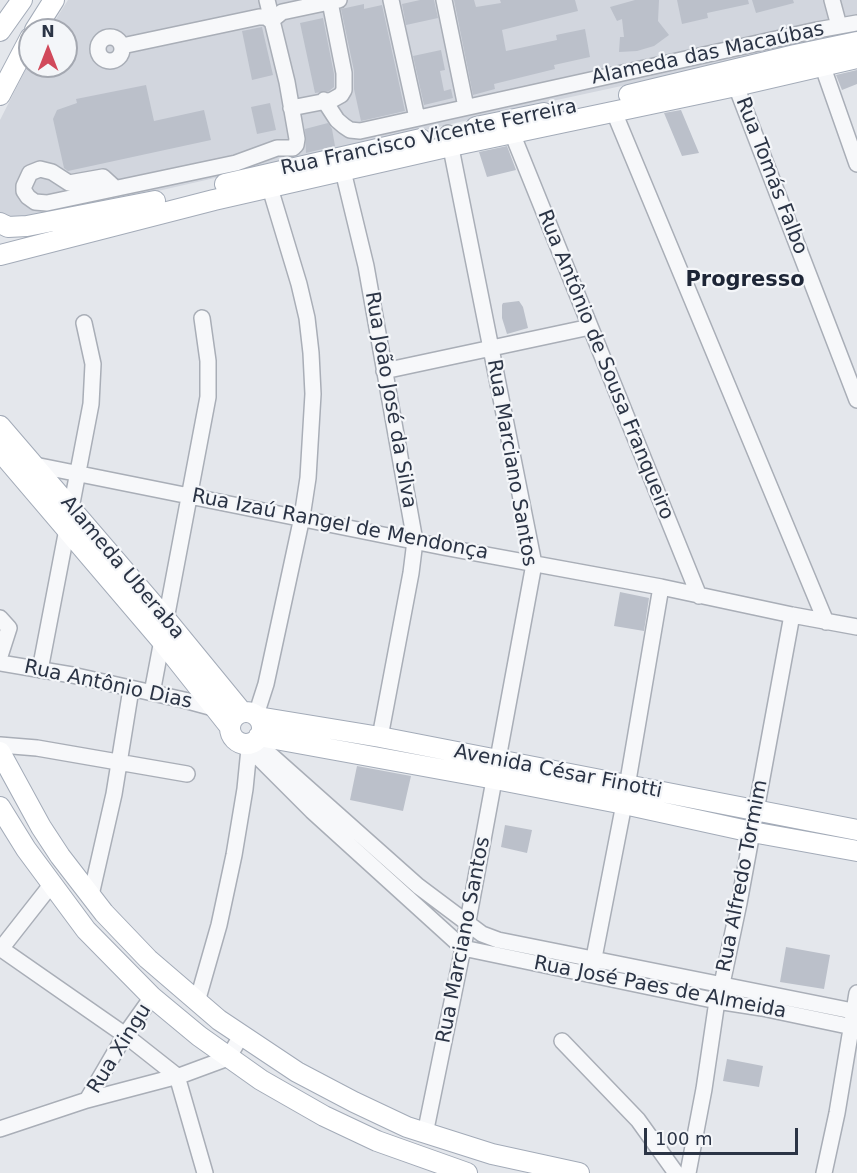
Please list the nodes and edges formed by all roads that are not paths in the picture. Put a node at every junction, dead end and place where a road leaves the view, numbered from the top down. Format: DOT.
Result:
graph roads {
  1 [pos="21,0"];
  2 [pos="54,0"];
  3 [pos="267,0"];
  4 [pos="391,0"];
  5 [pos="444,0"];
  6 [pos="832,0"];
  7 [pos="335,1"];
  8 [pos="43,18"];
  9 [pos="272,21"];
  10 [pos="857,23"];
  11 [pos="839,26"];
  12 [pos="0,31"];
  13 [pos="857,42"];
  14 [pos="122,46"];
  15 [pos="820,58"];
  16 [pos="857,58"];
  17 [pos="18,61"];
  18 [pos="736,87"];
  19 [pos="0,95"];
  20 [pos="324,100"];
  21 [pos="466,107"];
  22 [pos="291,108"];
  23 [pos="614,112"];
  24 [pos="417,118"];
  25 [pos="512,134"];
  26 [pos="450,139"];
  27 [pos="296,157"];
  28 [pos="857,164"];
  29 [pos="343,171"];
  30 [pos="114,188"];
  31 [pos="270,188"];
  32 [pos="147,209"];
  33 [pos="0,223"];
  34 [pos="0,255"];
  35 [pos="202,318"];
  36 [pos="84,323"];
  37 [pos="590,327"];
  38 [pos="490,348"];
  39 [pos="384,371"];
  40 [pos="857,400"];
  41 [pos="0,426"];
  42 [pos="3,458"];
  43 [pos="32,464"];
  44 [pos="78,473"];
  45 [pos="190,495"];
  46 [pos="70,507"];
  47 [pos="302,517"];
  48 [pos="66,530"];
  49 [pos="415,541"];
  50 [pos="534,564"];
  51 [pos="661,587"];
  52 [pos="699,596"];
  53 [pos="792,615"];
  54 [pos="0,618"];
  55 [pos="165,618"];
  56 [pos="826,622"];
  57 [pos="857,627"];
  58 [pos="161,640"];
  59 [pos="0,656"];
  60 [pos="0,663"];
  61 [pos="40,670"];
  62 [pos="131,690"];
  63 [pos="152,693"];
  64 [pos="217,709"];
  65 [pos="249,730"];
  66 [pos="380,737"];
  67 [pos="0,745"];
  68 [pos="0,752"];
  69 [pos="118,763"];
  70 [pos="497,769"];
  71 [pos="187,774"];
  72 [pos="626,795"];
  73 [pos="0,807"];
  74 [pos="756,812"];
  75 [pos="857,830"];
  76 [pos="752,832"];
  77 [pos="857,851"];
  78 [pos="51,885"];
  79 [pos="92,895"];
  80 [pos="467,924"];
  81 [pos="463,948"];
  82 [pos="0,949"];
  83 [pos="594,958"];
  84 [pos="590,975"];
  85 [pos="722,984"];
  86 [pos="857,993"];
  87 [pos="152,998"];
  88 [pos="717,1001"];
  89 [pos="197,1002"];
  90 [pos="855,1019"];
  91 [pos="125,1035"];
  92 [pos="241,1036"];
  93 [pos="562,1041"];
  94 [pos="228,1058"];
  95 [pos="177,1076"];
  96 [pos="87,1100"];
  97 [pos="0,1129"];
  98 [pos="425,1134"];
  99 [pos="429,1167"];
  100 [pos="205,1173"];
  101 [pos="467,1173"];
  102 [pos="579,1173"];
  103 [pos="676,1173"];
  104 [pos="688,1173"];
  105 [pos="824,1173"];
  1 -- 12 [label="main road"];
  2 -- 8 [label="main road"];
  3 -- 9 [label="street"];
  4 -- 24 [label="street"];
  5 -- 21 [label="street"];
  6 -- 11 [label="street"];
  7 -- 9 [label="street"];
  7 -- 20 [label="street"];
  9 -- 14 [label="street"];
  9 -- 22 [label="street"];
  10 -- 11 [label="street, Alameda das Macaúbas"];
  11 -- 21 [label="street, Alameda das Macaúbas"];
  13 -- 15 [label="main road, Rua Francisco Vicente Ferreira"];
  15 -- 16 [label="main road"];
  15 -- 18 [label="main road, Rua Francisco Vicente Ferreira"];
  15 -- 26 [label="main road, Rua Francisco Vicente Ferreira"];
  15 -- 28 [label="street"];
  17 -- 19 [label="main road"];
  18 -- 23 [label="main road, Rua Francisco Vicente Ferreira"];
  18 -- 40 [label="street, Rua Tomás Falbo"];
  20 -- 22 [label="street"];
  20 -- 24 [label="street, Alameda das Macaúbas"];
  21 -- 24 [label="street, Alameda das Macaúbas"];
  22 -- 27 [label="street"];
  23 -- 25 [label="main road, Rua Francisco Vicente Ferreira"];
  23 -- 56 [label="street"];
  25 -- 26 [label="main road, Rua Francisco Vicente Ferreira"];
  25 -- 37 [label="street, Rua Antônio de Sousa Franqueiro"];
  26 -- 27 [label="main road, Rua Francisco Vicente Ferreira"];
  26 -- 29 [label="main road, Rua Francisco Vicente Ferreira"];
  26 -- 38 [label="street, Rua Marciano Santos"];
  27 -- 30 [label="street"];
  27 -- 32 [label="main road, Rua Francisco Vicente Ferreira"];
  29 -- 31 [label="main road, Rua Francisco Vicente Ferreira"];
  29 -- 39 [label="street, Rua João José da Silva"];
  30 -- 30 [label="street"];
  31 -- 32 [label="main road, Rua Francisco Vicente Ferreira"];
  31 -- 47 [label="street"];
  32 -- 33 [label="main road, Rua Francisco Vicente Ferreira"];
  32 -- 34 [label="main road, Rua Francisco Vicente Ferreira"];
  35 -- 45 [label="street"];
  36 -- 44 [label="street"];
  37 -- 38 [label="street"];
  37 -- 52 [label="street, Rua Antônio de Sousa Franqueiro"];
  38 -- 39 [label="street"];
  38 -- 50 [label="street, Rua Marciano Santos"];
  39 -- 49 [label="street, Rua João José da Silva"];
  41 -- 43 [label="main road, Alameda Uberaba"];
  42 -- 43 [label="street, Rua Izaú Rangel de Mendonça"];
  42 -- 48 [label="main road, Alameda Uberaba"];
  43 -- 44 [label="street, Rua Izaú Rangel de Mendonça"];
  43 -- 46 [label="main road, Alameda Uberaba"];
  44 -- 45 [label="street, Rua Izaú Rangel de Mendonça"];
  44 -- 46 [label="street"];
  45 -- 47 [label="street, Rua Izaú Rangel de Mendonça"];
  45 -- 55 [label="street"];
  46 -- 48 [label="street"];
  46 -- 55 [label="main road, Alameda Uberaba"];
  47 -- 49 [label="street, Rua Izaú Rangel de Mendonça"];
  47 -- 65 [label="street"];
  48 -- 58 [label="main road, Alameda Uberaba"];
  48 -- 61 [label="street"];
  49 -- 50 [label="street, Rua Izaú Rangel de Mendonça"];
  49 -- 66 [label="street, Rua João José da Silva"];
  50 -- 51 [label="street, Rua Izaú Rangel de Mendonça"];
  50 -- 70 [label="street, Rua Marciano Santos"];
  51 -- 52 [label="street, Rua Izaú Rangel de Mendonça"];
  51 -- 72 [label="street"];
  52 -- 53 [label="street, Rua Izaú Rangel de Mendonça"];
  53 -- 56 [label="street, Rua Izaú Rangel de Mendonça"];
  53 -- 74 [label="street, Rua Alfredo Tormim"];
  54 -- 59 [label="street"];
  55 -- 58 [label="street"];
  55 -- 65 [label="main road, Alameda Uberaba"];
  56 -- 57 [label="street, Rua Izaú Rangel de Mendonça"];
  58 -- 63 [label="street"];
  58 -- 64 [label="main road, Alameda Uberaba"];
  60 -- 61 [label="street, Rua Antônio Dias"];
  61 -- 62 [label="street, Rua Antônio Dias"];
  62 -- 63 [label="street, Rua Antônio Dias"];
  62 -- 69 [label="street"];
  63 -- 64 [label="street, Rua Antônio Dias"];
  64 -- 65 [label="main road, Alameda Uberaba"];
  65 -- 66 [label="main road, Avenida César Finotti"];
  65 -- 70 [label="main road, Avenida César Finotti"];
  65 -- 80 [label="street, Alameda Uberaba"];
  65 -- 81 [label="street, Alameda Uberaba"];
  65 -- 89 [label="street"];
  66 -- 70 [label="main road, Avenida César Finotti"];
  67 -- 69 [label="street"];
  68 -- 79 [label="main road"];
  69 -- 71 [label="street"];
  69 -- 79 [label="street"];
  70 -- 72 [label="main road, Avenida César Finotti"];
  70 -- 80 [label="street, Rua Marciano Santos"];
  72 -- 74 [label="main road, Avenida César Finotti"];
  72 -- 76 [label="main road, Avenida César Finotti"];
  72 -- 83 [label="street"];
  73 -- 78 [label="main road"];
  74 -- 75 [label="main road, Avenida César Finotti"];
  74 -- 76 [label="street, Rua Alfredo Tormim"];
  76 -- 77 [label="main road, Avenida César Finotti"];
  76 -- 85 [label="street, Rua Alfredo Tormim"];
  78 -- 82 [label="street"];
  78 -- 87 [label="main road"];
  79 -- 89 [label="main road"];
  80 -- 81 [label="street, Rua Marciano Santos"];
  80 -- 83 [label="street, Rua José Paes de Almeida"];
  81 -- 84 [label="street, Rua José Paes de Almeida"];
  81 -- 98 [label="street, Rua Marciano Santos"];
  82 -- 91 [label="street"];
  83 -- 84 [label="street"];
  83 -- 85 [label="street, Rua José Paes de Almeida"];
  84 -- 88 [label="street, Rua José Paes de Almeida"];
  85 -- 88 [label="street, Rua Alfredo Tormim"];
  85 -- 90 [label="street, Rua José Paes de Almeida"];
  86 -- 90 [label="street"];
  87 -- 91 [label="street, Rua Xingu"];
  87 -- 94 [label="main road"];
  88 -- 90 [label="street, Rua José Paes de Almeida"];
  88 -- 104 [label="street, Rua Alfredo Tormim"];
  89 -- 92 [label="main road"];
  90 -- 105 [label="street"];
  91 -- 95 [label="street"];
  91 -- 96 [label="street, Rua Xingu"];
  92 -- 94 [label="street"];
  92 -- 98 [label="main road"];
  93 -- 103 [label="street"];
  94 -- 95 [label="street"];
  94 -- 99 [label="main road"];
  95 -- 96 [label="street"];
  95 -- 100 [label="street"];
  96 -- 97 [label="street"];
  98 -- 102 [label="main road"];
  99 -- 101 [label="main road"];
}
